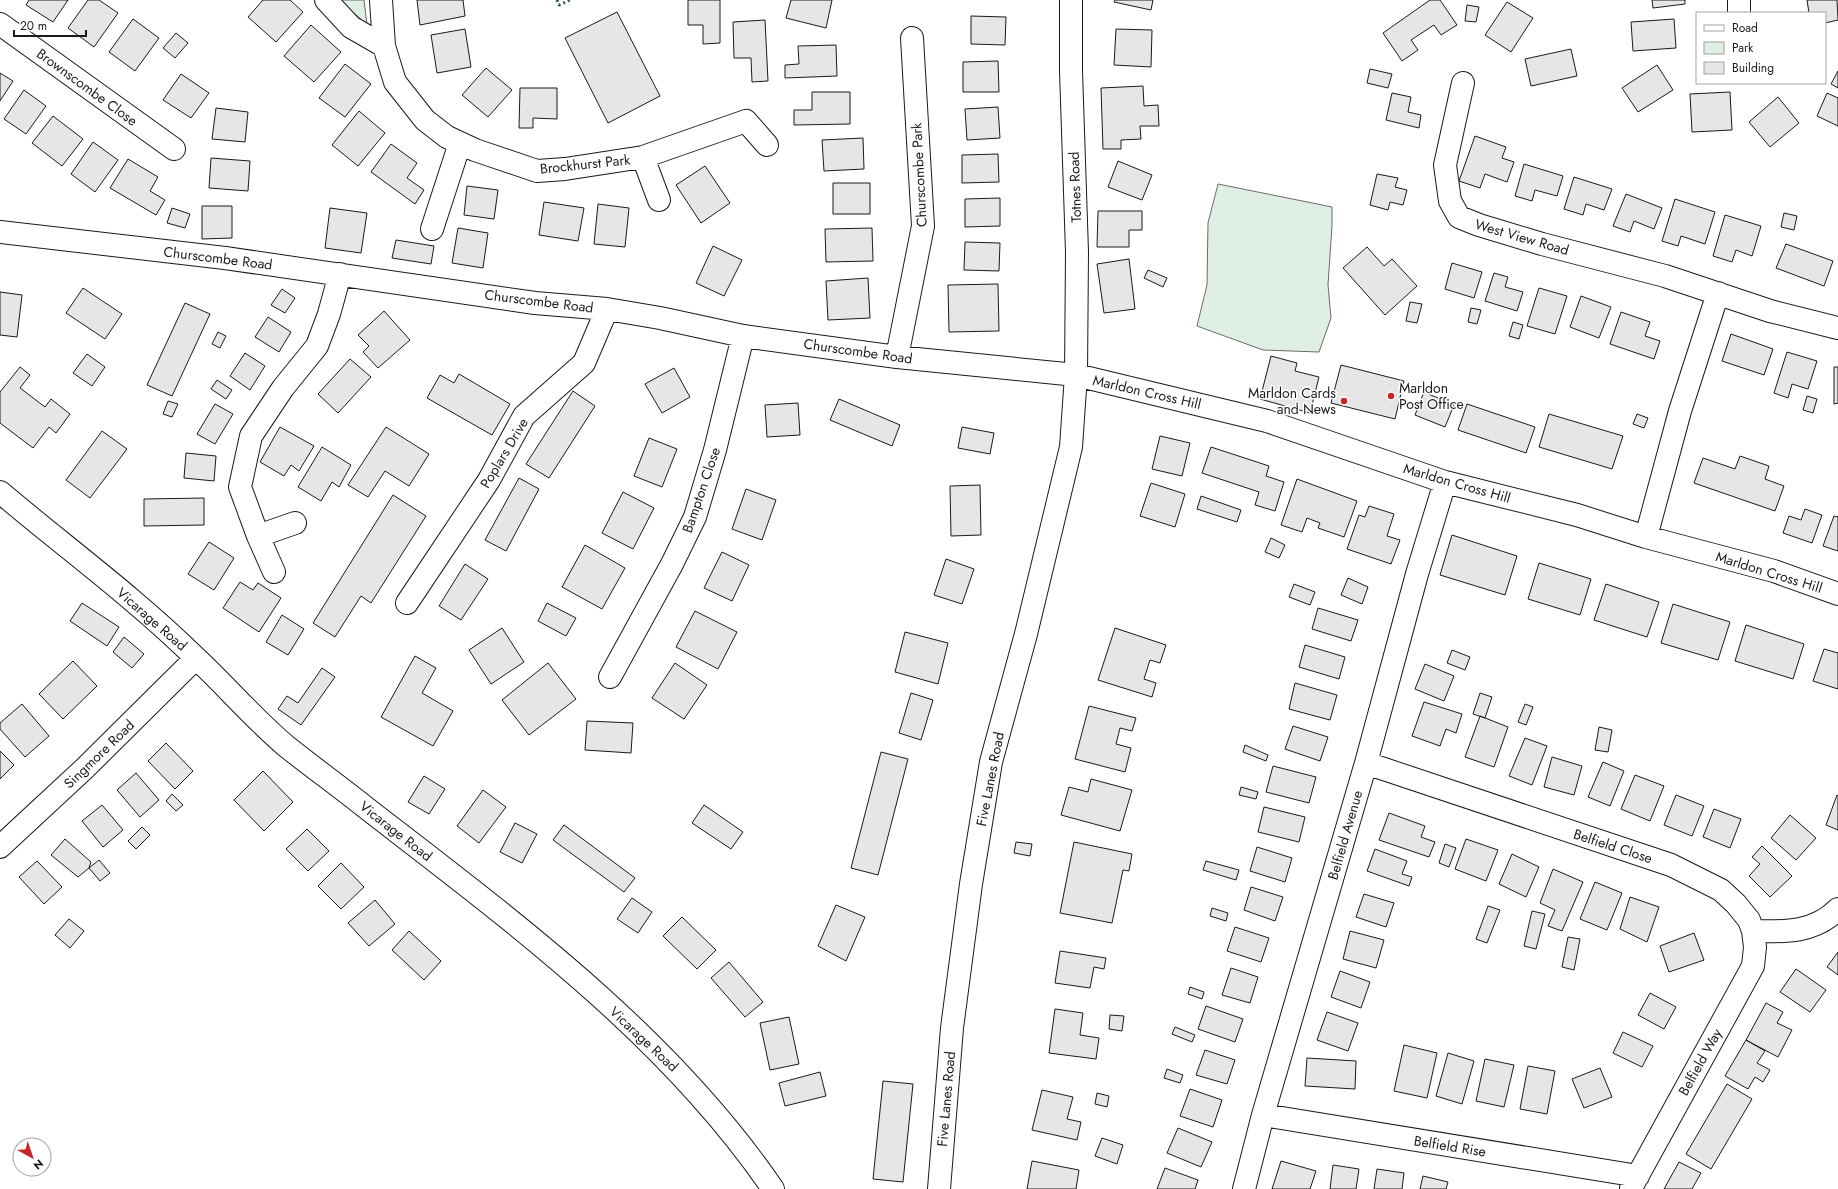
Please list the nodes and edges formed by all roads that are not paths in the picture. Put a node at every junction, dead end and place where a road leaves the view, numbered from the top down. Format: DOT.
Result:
graph roads {
  1 [pos="326,0"];
  2 [pos="381,0"];
  3 [pos="1071,0"];
  4 [pos="1739,0"];
  5 [pos="1739,12"];
  6 [pos="0,24"];
  7 [pos="912,38"];
  8 [pos="384,46"];
  9 [pos="1463,83"];
  10 [pos="460,143"];
  11 [pos="767,145"];
  12 [pos="174,149"];
  13 [pos="643,157"];
  14 [pos="659,200"];
  15 [pos="432,229"];
  16 [pos="0,232"];
  17 [pos="340,274"];
  18 [pos="1718,293"];
  19 [pos="607,309"];
  20 [pos="1838,328"];
  21 [pos="744,336"];
  22 [pos="897,357"];
  23 [pos="1076,375"];
  24 [pos="1445,482"];
  25 [pos="0,492"];
  26 [pos="295,524"];
  27 [pos="258,536"];
  28 [pos="1646,537"];
  29 [pos="274,572"];
  30 [pos="1838,594"];
  31 [pos="407,603"];
  32 [pos="196,658"];
  33 [pos="610,676"];
  34 [pos="1366,763"];
  35 [pos="0,847"];
  36 [pos="1838,909"];
  37 [pos="1753,931"];
  38 [pos="1263,1115"];
  39 [pos="1634,1183"];
  40 [pos="773,1189"];
  41 [pos="939,1189"];
  42 [pos="1244,1189"];
  1 -- 8 [label="street"];
  2 -- 8 [label="street, Brockhurst Park"];
  3 -- 23 [label="street, Totnes Road"];
  4 -- 5 [label="street"];
  6 -- 12 [label="street, Brownscombe Close"];
  7 -- 22 [label="street, Churscombe Park"];
  8 -- 10 [label="street, Brockhurst Park"];
  9 -- 18 [label="street, West View Road"];
  10 -- 13 [label="street, Brockhurst Park"];
  10 -- 15 [label="street"];
  11 -- 13 [label="street, Brockhurst Park"];
  13 -- 14 [label="street, Brockhurst Park"];
  16 -- 17 [label="street, Churscombe Road"];
  17 -- 19 [label="street, Churscombe Road"];
  17 -- 27 [label="street"];
  18 -- 20 [label="street, West View Road"];
  18 -- 28 [label="street"];
  19 -- 21 [label="street, Churscombe Road"];
  19 -- 31 [label="street, Poplars Drive"];
  21 -- 22 [label="street, Churscombe Road"];
  21 -- 33 [label="street, Bampton Close"];
  22 -- 23 [label="street, Churscombe Road"];
  23 -- 24 [label="street, Marldon Cross Hill"];
  23 -- 41 [label="street, Five Lanes Road"];
  24 -- 28 [label="street, Marldon Cross Hill"];
  24 -- 34 [label="street, Belfield Avenue"];
  25 -- 32 [label="street, Vicarage Road"];
  26 -- 27 [label="street"];
  27 -- 29 [label="street"];
  28 -- 30 [label="street, Marldon Cross Hill"];
  32 -- 35 [label="street, Singmore Road"];
  32 -- 40 [label="street, Vicarage Road"];
  34 -- 37 [label="street, Belfield Close"];
  34 -- 38 [label="street, Belfield Avenue"];
  36 -- 37 [label="street"];
  37 -- 39 [label="street, Belfield Way"];
  38 -- 39 [label="street, Belfield Rise"];
  38 -- 42 [label="street, Belfield Avenue"];
}
